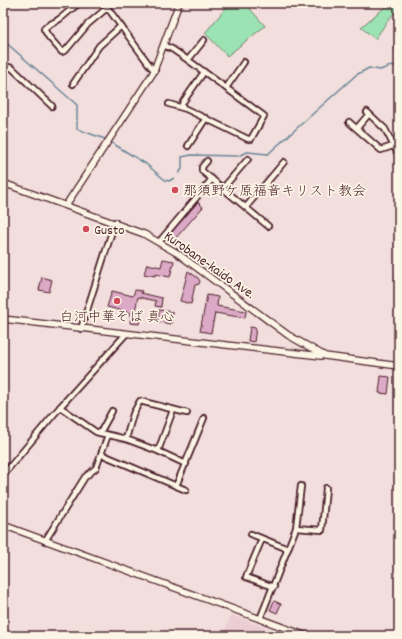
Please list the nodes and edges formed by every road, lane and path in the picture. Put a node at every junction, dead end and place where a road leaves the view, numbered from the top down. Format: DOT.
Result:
graph roads {
  1 [pos="80,3"];
  2 [pos="104,3"];
  3 [pos="180,3"];
  4 [pos="107,8"];
  5 [pos="121,26"];
  6 [pos="204,40"];
  7 [pos="164,46"];
  8 [pos="188,60"];
  9 [pos="244,62"];
  10 [pos="155,70"];
  11 [pos="3,71"];
  12 [pos="204,72"];
  13 [pos="73,84"];
  14 [pos="226,88"];
  15 [pos="169,104"];
  16 [pos="52,106"];
  17 [pos="180,107"];
  18 [pos="206,118"];
  19 [pos="349,122"];
  20 [pos="356,128"];
  21 [pos="188,146"];
  22 [pos="393,146"];
  23 [pos="399,156"];
  24 [pos="248,159"];
  25 [pos="207,161"];
  26 [pos="284,162"];
  27 [pos="212,179"];
  28 [pos="3,183"];
  29 [pos="223,188"];
  30 [pos="66,205"];
  31 [pos="246,207"];
  32 [pos="114,222"];
  33 [pos="268,226"];
  34 [pos="159,242"];
  35 [pos="3,319"];
  36 [pos="81,329"];
  37 [pos="126,334"];
  38 [pos="326,356"];
  39 [pos="399,366"];
  40 [pos="60,407"];
  41 [pos="173,410"];
  42 [pos="112,411"];
  43 [pos="187,412"];
  44 [pos="204,418"];
  45 [pos="100,433"];
  46 [pos="108,434"];
  47 [pos="126,439"];
  48 [pos="158,451"];
  49 [pos="101,454"];
  50 [pos="186,464"];
  51 [pos="3,475"];
  52 [pos="176,486"];
  53 [pos="301,486"];
  54 [pos="326,488"];
  55 [pos="186,490"];
  56 [pos="3,525"];
  57 [pos="296,528"];
  58 [pos="251,534"];
  59 [pos="262,539"];
  60 [pos="45,541"];
  61 [pos="288,549"];
  62 [pos="274,587"];
  63 [pos="260,619"];
  64 [pos="307,636"];
  1 -- 4 [label="street"];
  2 -- 4 [label="street"];
  3 -- 7 [label="street"];
  4 -- 5 [label="street"];
  5 -- 10 [label="street"];
  5 -- 13 [label="street"];
  6 -- 8 [label="street"];
  7 -- 8 [label="street"];
  7 -- 10 [label="street"];
  8 -- 12 [label="street"];
  9 -- 14 [label="street"];
  10 -- 30 [label="street"];
  11 -- 16 [label="street"];
  12 -- 14 [label="street"];
  12 -- 17 [label="street"];
  14 -- 18 [label="street"];
  15 -- 17 [label="street"];
  17 -- 18 [label="street"];
  18 -- 21 [label="street"];
  19 -- 20 [label="street"];
  20 -- 22 [label="street"];
  20 -- 22 [label="street"];
  22 -- 23 [label="street"];
  24 -- 29 [label="street"];
  25 -- 27 [label="street"];
  26 -- 31 [label="street"];
  27 -- 29 [label="street"];
  27 -- 34 [label="street"];
  28 -- 30 [label="street, Kurobane-kaido Ave."];
  29 -- 31 [label="street"];
  30 -- 32 [label="street, Kurobane-kaido Ave."];
  31 -- 33 [label="street"];
  32 -- 34 [label="street, Kurobane-kaido Ave."];
  32 -- 36 [label="street"];
  34 -- 38 [label="street, Kurobane-kaido Ave."];
  35 -- 36 [label="street"];
  36 -- 37 [label="street"];
  37 -- 38 [label="street"];
  37 -- 40 [label="street"];
  38 -- 39 [label="street, Kurobane-kaido Ave."];
  40 -- 45 [label="street"];
  40 -- 51 [label="street"];
  41 -- 43 [label="street"];
  41 -- 47 [label="street"];
  41 -- 48 [label="street"];
  42 -- 45 [label="street"];
  44 -- 50 [label="street"];
  45 -- 46 [label="street"];
  46 -- 47 [label="street"];
  46 -- 49 [label="street"];
  47 -- 48 [label="street"];
  48 -- 50 [label="street"];
  49 -- 52 [label="street"];
  49 -- 60 [label="street"];
  50 -- 52 [label="street"];
  52 -- 55 [label="street"];
  53 -- 57 [label="street"];
  54 -- 57 [label="street"];
  56 -- 60 [label="street"];
  57 -- 61 [label="street"];
  58 -- 59 [label="street"];
  59 -- 61 [label="street"];
  59 -- 62 [label="street"];
  60 -- 63 [label="street"];
  61 -- 62 [label="street"];
  62 -- 63 [label="street"];
  63 -- 64 [label="street"];
}
